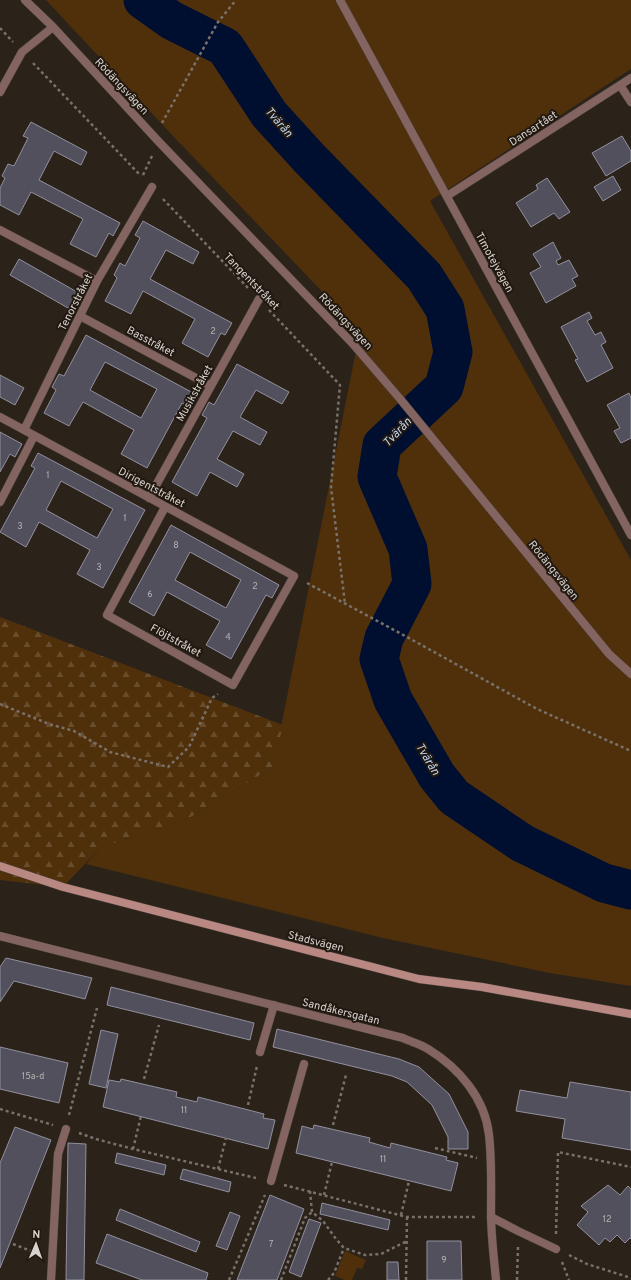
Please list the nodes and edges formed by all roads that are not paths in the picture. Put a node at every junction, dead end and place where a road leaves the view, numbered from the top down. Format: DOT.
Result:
graph roads {
  1 [pos="25,0"];
  2 [pos="340,0"];
  3 [pos="53,27"];
  4 [pos="631,78"];
  5 [pos="620,85"];
  6 [pos="0,92"];
  7 [pos="631,102"];
  8 [pos="152,188"];
  9 [pos="447,196"];
  10 [pos="0,230"];
  11 [pos="97,281"];
  12 [pos="259,299"];
  13 [pos="80,316"];
  14 [pos="211,386"];
  15 [pos="0,417"];
  16 [pos="24,430"];
  17 [pos="34,436"];
  18 [pos="149,498"];
  19 [pos="0,502"];
  20 [pos="165,507"];
  21 [pos="631,535"];
  22 [pos="631,674"];
  23 [pos="233,685"];
  24 [pos="0,866"];
  25 [pos="0,936"];
  26 [pos="274,1005"];
  27 [pos="631,1014"];
  28 [pos="260,1052"];
  29 [pos="304,1064"];
  30 [pos="66,1129"];
  31 [pos="271,1181"];
  32 [pos="491,1217"];
  33 [pos="556,1249"];
  34 [pos="51,1280"];
  35 [pos="496,1280"];
  1 -- 3 [label="street, Rödängsvägen"];
  2 -- 9 [label="street, Timotejvägen"];
  3 -- 6 [label="street"];
  3 -- 22 [label="street, Rödängsvägen"];
  4 -- 5 [label="street, Dansartået"];
  5 -- 7 [label="street"];
  5 -- 9 [label="street, Dansartået"];
  8 -- 11 [label="street, Tenorstråket"];
  9 -- 21 [label="street, Timotejvägen"];
  10 -- 11 [label="street"];
  11 -- 13 [label="street, Tenorstråket"];
  12 -- 14 [label="street, Musikstråket"];
  13 -- 14 [label="street, Basstråket"];
  13 -- 16 [label="street, Tenorstråket"];
  14 -- 18 [label="street, Musikstråket"];
  15 -- 16 [label="street, Dirigentstråket"];
  16 -- 17 [label="street, Dirigentstråket"];
  17 -- 18 [label="street, Dirigentstråket"];
  17 -- 19 [label="street"];
  18 -- 20 [label="street, Dirigentstråket"];
  20 -- 23 [label="street, Flöjtstråket"];
  20 -- 23 [label="street, Dirigentstråket"];
  24 -- 27 [label="main road, Stadsvägen"];
  25 -- 26 [label="street, Sandåkersgatan"];
  26 -- 28 [label="street"];
  26 -- 32 [label="street, Sandåkersgatan"];
  29 -- 31 [label="street"];
  30 -- 34 [label="street"];
  32 -- 33 [label="street"];
  32 -- 35 [label="street, Sandåkersgatan"];
}
